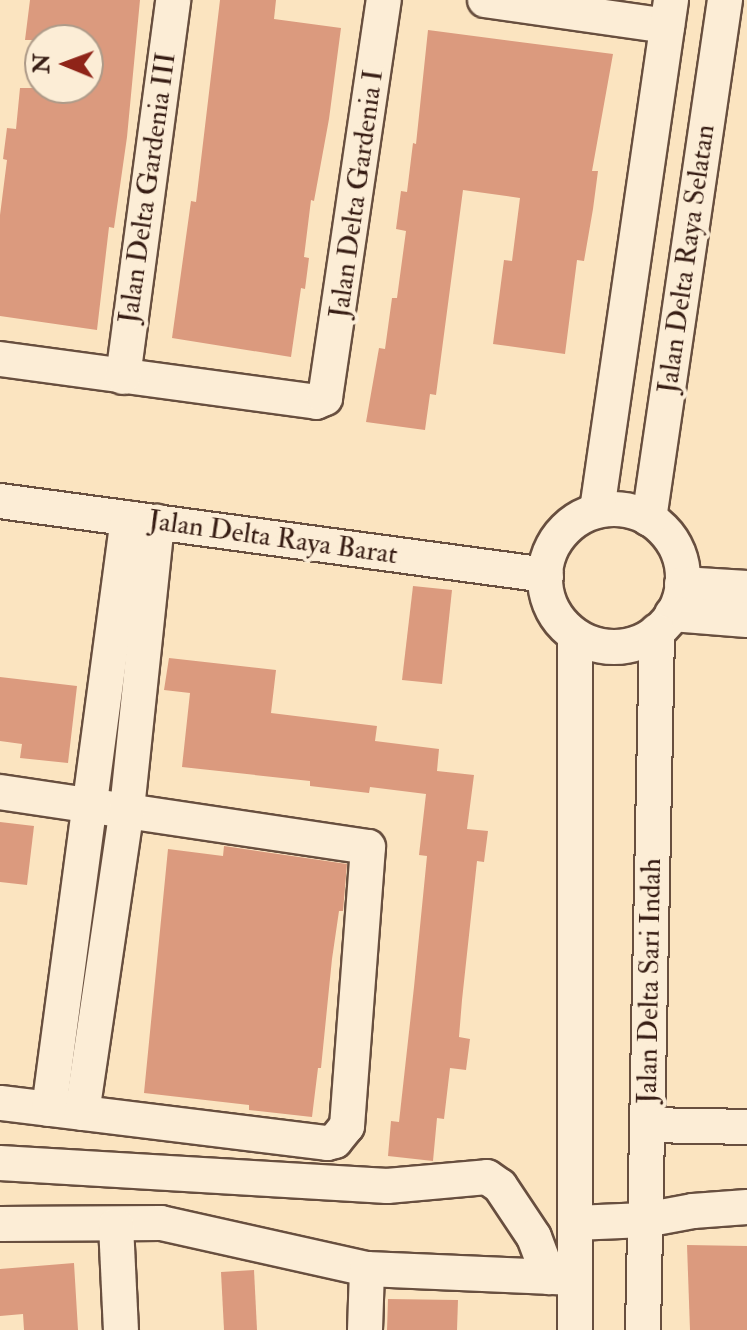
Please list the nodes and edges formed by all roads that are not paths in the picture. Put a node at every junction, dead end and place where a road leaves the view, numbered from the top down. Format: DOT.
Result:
graph roads {
  1 [pos="173,0"];
  2 [pos="384,0"];
  3 [pos="485,0"];
  4 [pos="725,0"];
  5 [pos="669,13"];
  6 [pos="0,359"];
  7 [pos="123,377"];
  8 [pos="0,501"];
  9 [pos="597,510"];
  10 [pos="649,519"];
  11 [pos="142,520"];
  12 [pos="546,575"];
  13 [pos="747,588"];
  14 [pos="670,610"];
  15 [pos="747,620"];
  16 [pos="575,636"];
  17 [pos="0,792"];
  18 [pos="91,804"];
  19 [pos="127,809"];
  20 [pos="0,1103"];
  21 [pos="66,1111"];
  22 [pos="647,1125"];
  23 [pos="747,1127"];
  24 [pos="0,1163"];
  25 [pos="747,1207"];
  26 [pos="645,1220"];
  27 [pos="575,1223"];
  28 [pos="0,1224"];
  29 [pos="116,1225"];
  30 [pos="367,1269"];
  31 [pos="562,1278"];
  32 [pos="121,1330"];
  33 [pos="365,1330"];
  34 [pos="575,1330"];
  35 [pos="643,1330"];
  1 -- 7 [label="street, Jalan Delta Gardenia III"];
  2 -- 7 [label="street, Jalan Delta Gardenia I"];
  3 -- 5 [label="street"];
  4 -- 10 [label="street, Jalan Delta Raya Selatan"];
  5 -- 9 [label="street, Jalan Delta Raya Selatan"];
  6 -- 7 [label="street"];
  8 -- 11 [label="street, Jalan Delta Raya Barat"];
  9 -- 10 [label="street"];
  9 -- 12 [label="street"];
  10 -- 14 [label="street"];
  11 -- 12 [label="street, Jalan Delta Raya Barat"];
  11 -- 18 [label="street"];
  11 -- 19 [label="street"];
  12 -- 16 [label="street"];
  13 -- 14 [label="street"];
  14 -- 15 [label="street"];
  14 -- 16 [label="street"];
  14 -- 22 [label="street, Jalan Delta Sari Indah"];
  16 -- 27 [label="street"];
  17 -- 18 [label="street"];
  18 -- 19 [label="street"];
  18 -- 21 [label="street"];
  19 -- 21 [label="street"];
  19 -- 21 [label="street"];
  20 -- 21 [label="street"];
  22 -- 23 [label="street"];
  22 -- 26 [label="street, Jalan Delta Sari Indah"];
  24 -- 31 [label="street"];
  25 -- 26 [label="street"];
  26 -- 27 [label="street"];
  26 -- 35 [label="street, Jalan Delta Sari Indah"];
  27 -- 31 [label="street"];
  28 -- 29 [label="street"];
  29 -- 30 [label="street"];
  29 -- 32 [label="street"];
  30 -- 31 [label="street"];
  30 -- 33 [label="street"];
  31 -- 34 [label="street"];
}
